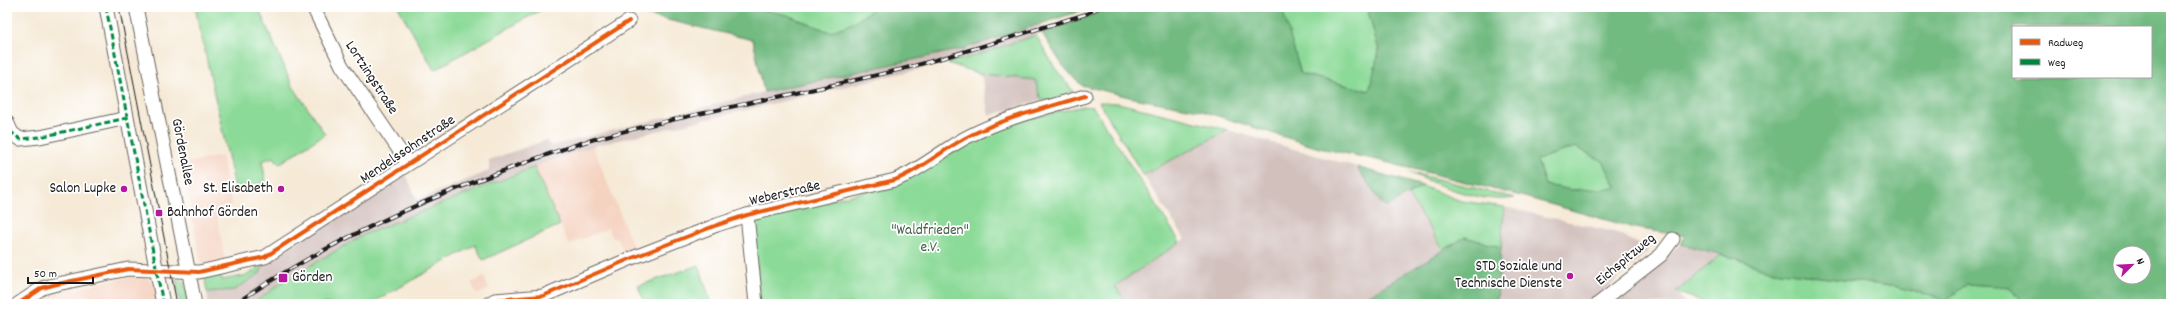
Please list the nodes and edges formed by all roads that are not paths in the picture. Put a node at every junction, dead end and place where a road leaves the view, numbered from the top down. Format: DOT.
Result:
graph roads {
  1 [pos="106,7"];
  2 [pos="136,7"];
  3 [pos="313,7"];
  4 [pos="629,21"];
  5 [pos="1084,96"];
  6 [pos="127,118"];
  7 [pos="7,122"];
  8 [pos="408,163"];
  9 [pos="747,215"];
  10 [pos="1674,239"];
  11 [pos="157,269"];
  12 [pos="189,272"];
  13 [pos="18,304"];
  14 [pos="163,304"];
  15 [pos="195,304"];
  16 [pos="488,304"];
  17 [pos="756,304"];
  18 [pos="1598,304"];
  1 -- 6 [label="street"];
  2 -- 12 [label="street, Gördenallee"];
  3 -- 8 [label="street, Lortzingstraße"];
  4 -- 8 [label="street, Mendelssohnstraße"];
  5 -- 9 [label="street, Weberstraße"];
  6 -- 7 [label="street"];
  6 -- 11 [label="street"];
  8 -- 12 [label="street, Mendelssohnstraße"];
  9 -- 16 [label="street, Weberstraße"];
  9 -- 17 [label="street"];
  10 -- 18 [label="street, Eichspitzweg"];
  11 -- 12 [label="street, Mendelssohnstraße"];
  11 -- 13 [label="street, Mendelssohnstraße"];
  11 -- 14 [label="street"];
  12 -- 15 [label="street, Gördenallee"];
}
